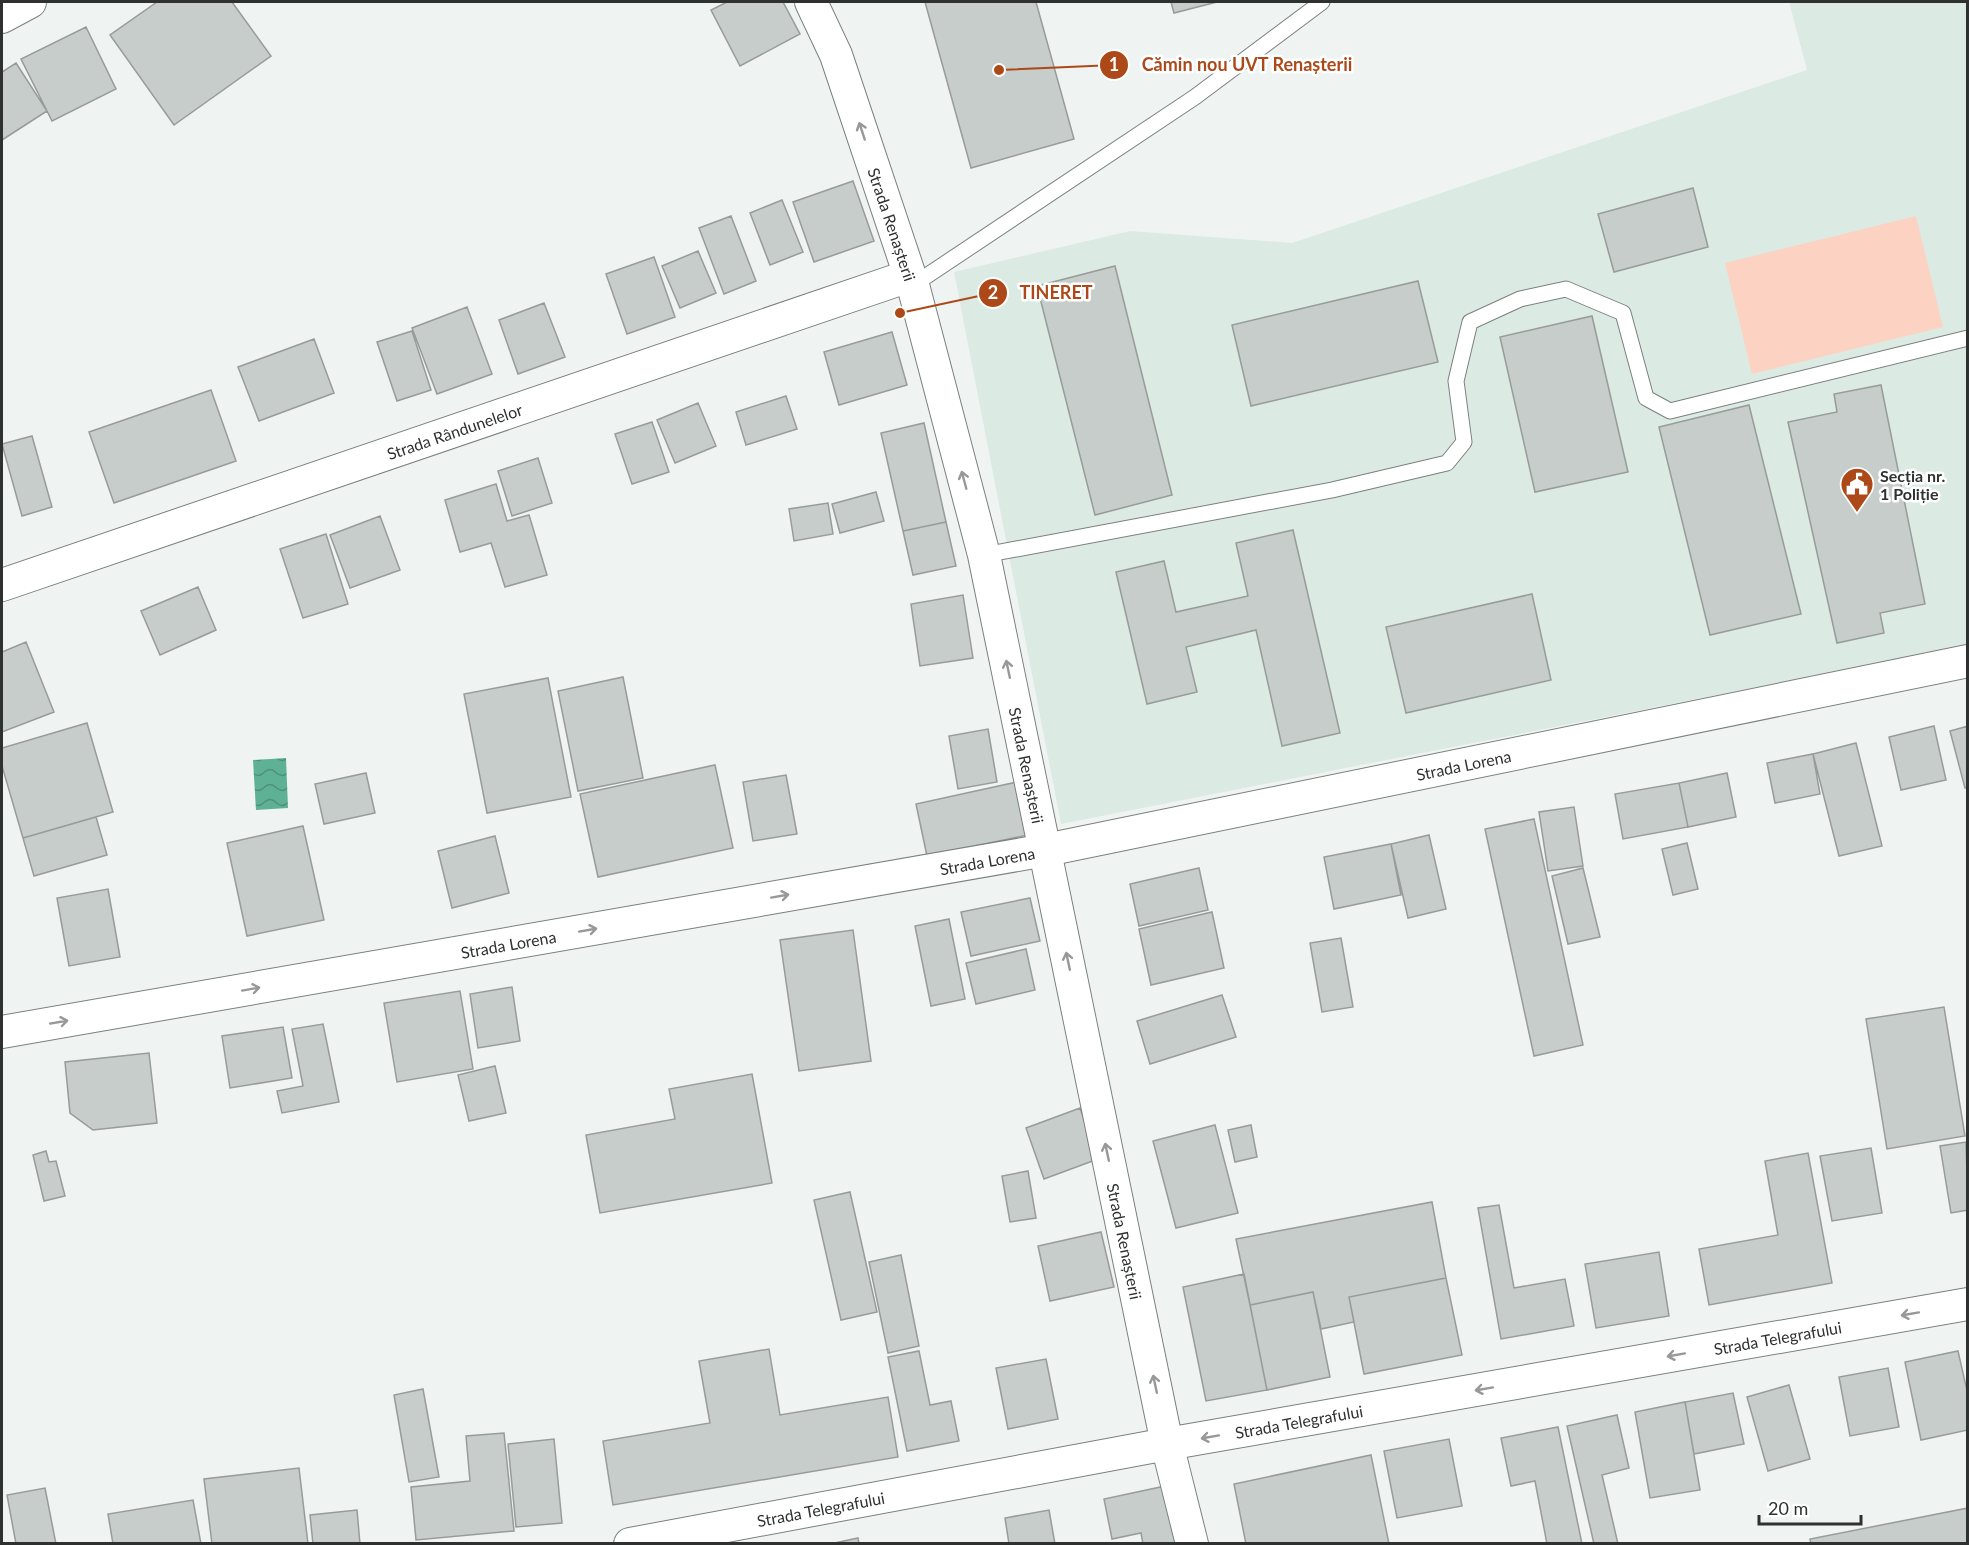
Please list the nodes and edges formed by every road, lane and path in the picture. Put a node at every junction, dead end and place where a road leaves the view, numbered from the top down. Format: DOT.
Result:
graph roads {
  1 [pos="30,2"];
  2 [pos="811,2"];
  3 [pos="1322,2"];
  4 [pos="2,17"];
  5 [pos="911,280"];
  6 [pos="1968,338"];
  7 [pos="984,555"];
  8 [pos="2,585"];
  9 [pos="1968,661"];
  10 [pos="1046,850"];
  11 [pos="2,1032"];
  12 [pos="1968,1304"];
  13 [pos="1167,1444"];
  14 [pos="630,1544"];
  15 [pos="1192,1544"];
  1 -- 4 [label="street"];
  5 -- 2 [label="street, Strada Renașterii, one-way"];
  3 -- 5 [label="lane"];
  7 -- 5 [label="street, Strada Renașterii, one-way"];
  5 -- 8 [label="street, Strada Rândunelelor"];
  6 -- 7 [label="lane"];
  10 -- 7 [label="street, Strada Renașterii, one-way"];
  9 -- 10 [label="street, Strada Lorena"];
  11 -- 10 [label="street, Strada Lorena, one-way"];
  13 -- 10 [label="street, Strada Renașterii, one-way"];
  12 -- 13 [label="street, Strada Telegrafului, one-way"];
  13 -- 14 [label="street, Strada Telegrafului"];
  13 -- 15 [label="street, Strada Renașterii"];
}
